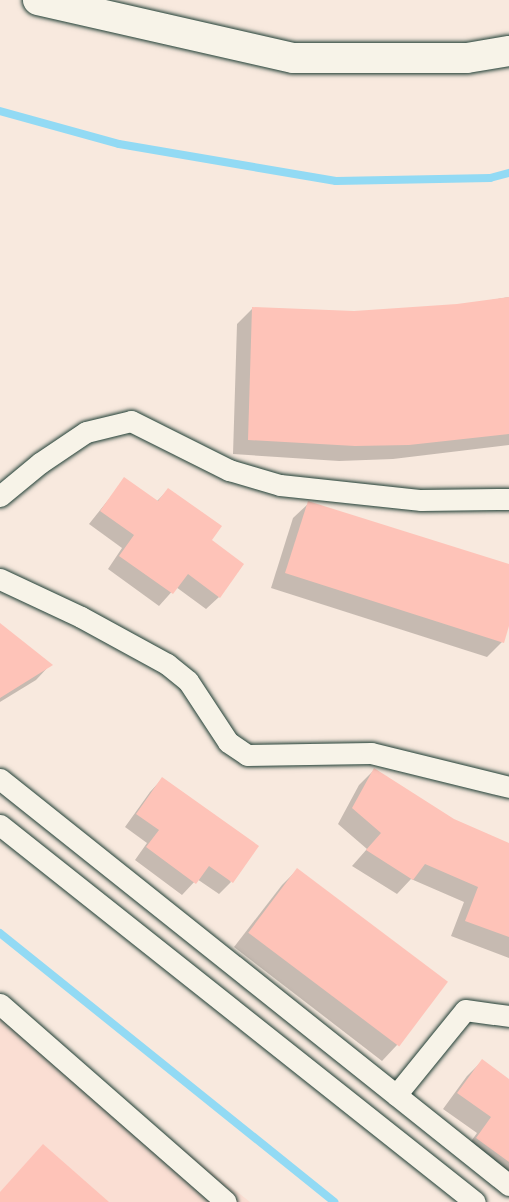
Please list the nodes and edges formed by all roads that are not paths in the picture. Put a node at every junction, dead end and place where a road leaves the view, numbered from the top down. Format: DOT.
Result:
graph roads {
  1 [pos="38,0"];
  2 [pos="509,51"];
  3 [pos="0,496"];
  4 [pos="509,499"];
  5 [pos="0,579"];
  6 [pos="0,779"];
  7 [pos="509,787"];
  8 [pos="0,825"];
  9 [pos="0,1004"];
  10 [pos="509,1016"];
  11 [pos="396,1095"];
  12 [pos="509,1185"];
  13 [pos="226,1202"];
  14 [pos="475,1202"];
  1 -- 2 [label="street"];
  3 -- 4 [label="street"];
  5 -- 7 [label="street"];
  6 -- 11 [label="street"];
  8 -- 14 [label="street"];
  9 -- 13 [label="street"];
  10 -- 11 [label="street"];
  11 -- 12 [label="street"];
}
